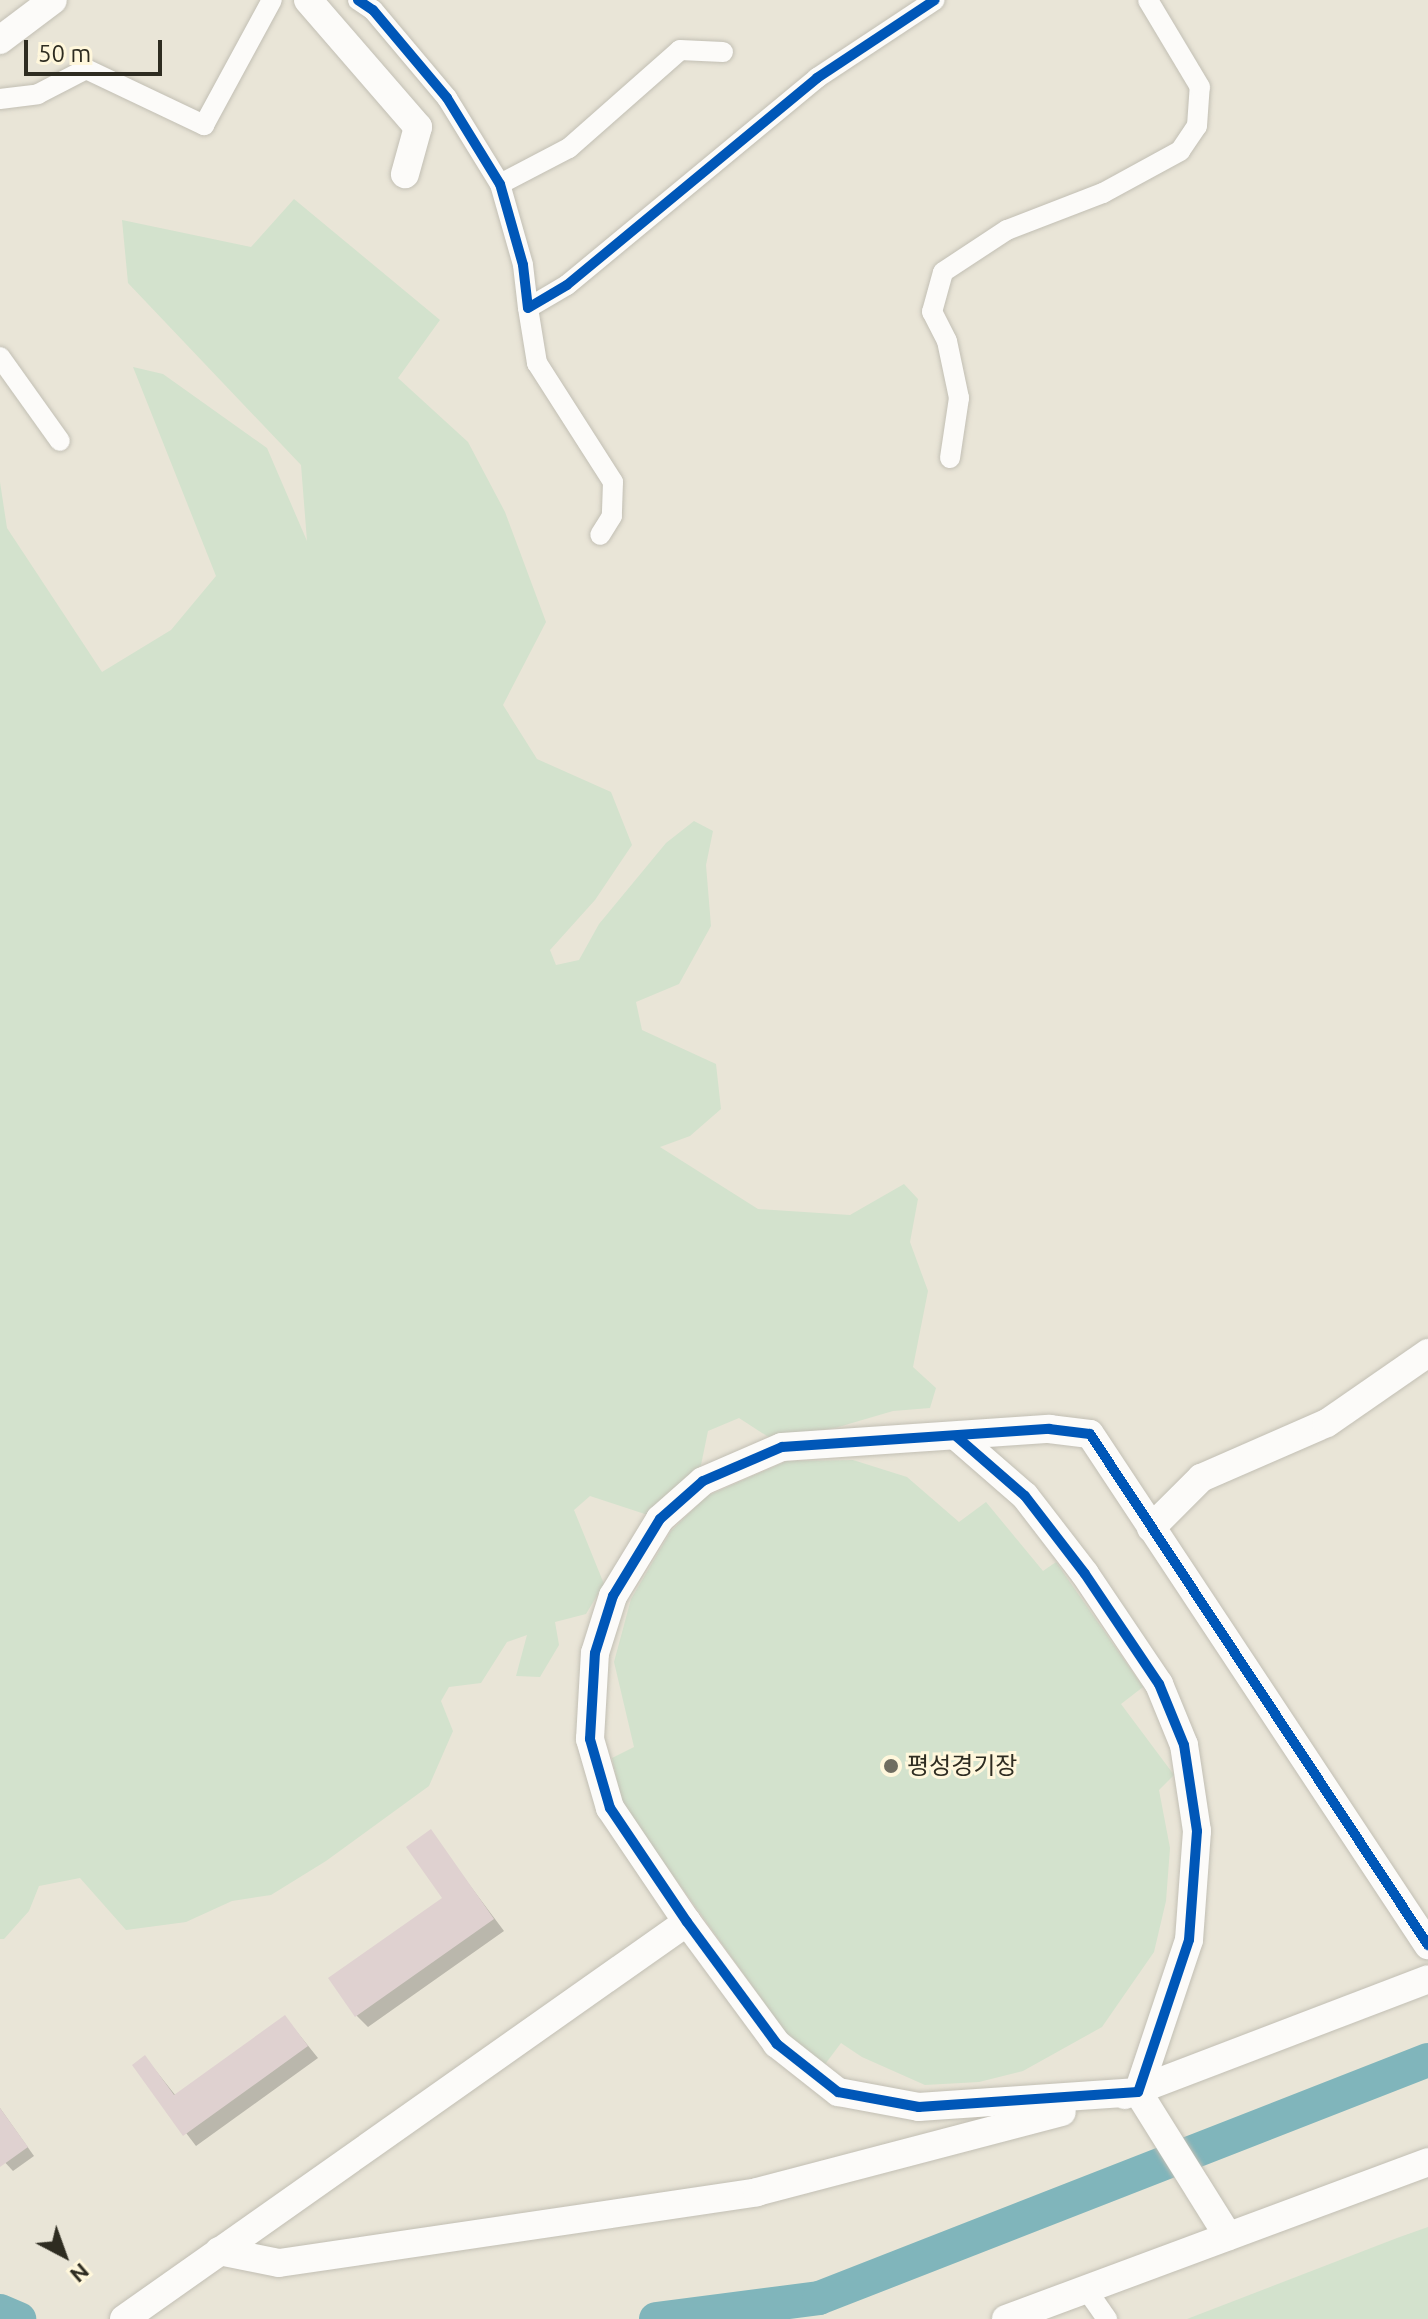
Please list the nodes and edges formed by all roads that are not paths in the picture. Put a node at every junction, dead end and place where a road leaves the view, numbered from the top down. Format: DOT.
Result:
graph roads {
  1 [pos="53,0"];
  2 [pos="272,0"];
  3 [pos="308,0"];
  4 [pos="358,0"];
  5 [pos="935,0"];
  6 [pos="1148,0"];
  7 [pos="0,40"];
  8 [pos="723,52"];
  9 [pos="0,99"];
  10 [pos="405,174"];
  11 [pos="500,184"];
  12 [pos="528,308"];
  13 [pos="0,357"];
  14 [pos="60,441"];
  15 [pos="950,458"];
  16 [pos="600,535"];
  17 [pos="1428,1353"];
  18 [pos="956,1436"];
  19 [pos="1151,1528"];
  20 [pos="687,1922"];
  21 [pos="1428,1945"];
  22 [pos="1428,1979"];
  23 [pos="1138,2092"];
  24 [pos="1428,2162"];
  25 [pos="1228,2236"];
  26 [pos="219,2251"];
  27 [pos="1086,2289"];
  28 [pos="124,2319"];
  29 [pos="1006,2319"];
  30 [pos="1107,2319"];
  1 -- 7 [label="street"];
  2 -- 9 [label="street"];
  3 -- 10 [label="street"];
  4 -- 11 [label="street"];
  5 -- 12 [label="street"];
  6 -- 15 [label="street"];
  8 -- 11 [label="street"];
  11 -- 12 [label="street"];
  12 -- 16 [label="street"];
  13 -- 14 [label="street"];
  17 -- 19 [label="street"];
  18 -- 19 [label="street"];
  18 -- 20 [label="street"];
  18 -- 23 [label="street"];
  19 -- 21 [label="street"];
  20 -- 23 [label="street"];
  20 -- 26 [label="street"];
  22 -- 23 [label="street"];
  23 -- 25 [label="street"];
  23 -- 26 [label="street"];
  24 -- 25 [label="street"];
  25 -- 27 [label="street"];
  26 -- 28 [label="street"];
  27 -- 29 [label="street"];
  27 -- 30 [label="street"];
}
